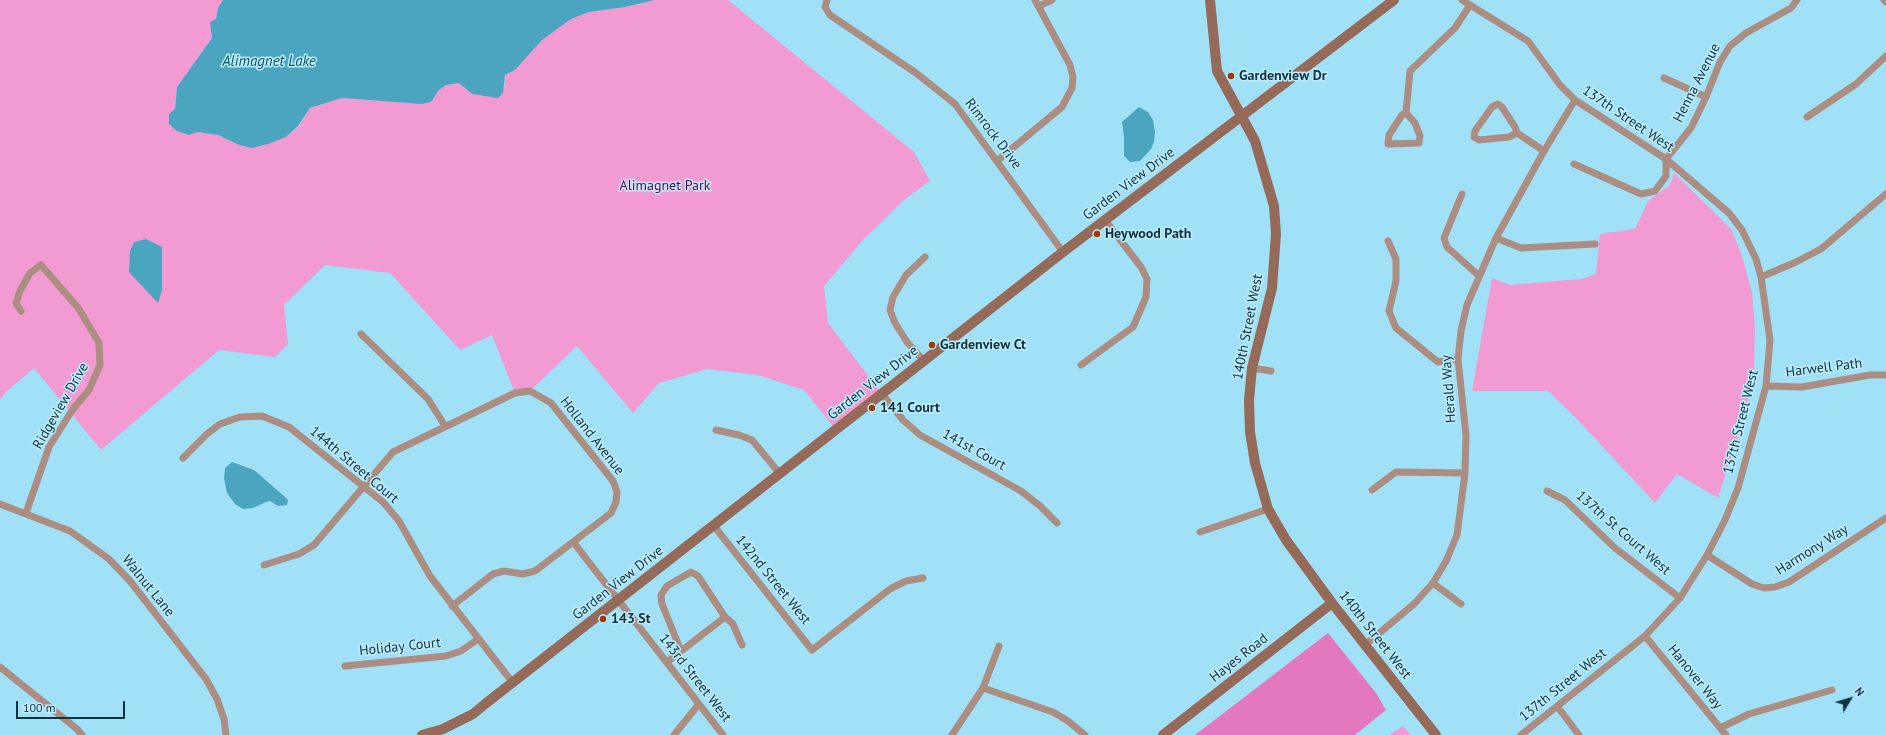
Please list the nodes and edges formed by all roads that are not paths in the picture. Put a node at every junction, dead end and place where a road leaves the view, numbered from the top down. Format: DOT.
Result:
graph roads {
  1 [pos="1052,0"];
  2 [pos="1210,0"];
  3 [pos="1394,0"];
  4 [pos="1462,0"];
  5 [pos="1797,0"];
  6 [pos="826,3"];
  7 [pos="1037,3"];
  8 [pos="1470,5"];
  9 [pos="1886,56"];
  10 [pos="1664,78"];
  11 [pos="1706,97"];
  12 [pos="1575,100"];
  13 [pos="1406,113"];
  14 [pos="1241,117"];
  15 [pos="1807,117"];
  16 [pos="1517,133"];
  17 [pos="1544,151"];
  18 [pos="1666,159"];
  19 [pos="997,161"];
  20 [pos="1574,164"];
  21 [pos="1462,194"];
  22 [pos="1886,194"];
  23 [pos="1105,220"];
  24 [pos="1496,238"];
  25 [pos="1388,241"];
  26 [pos="1595,244"];
  27 [pos="1063,252"];
  28 [pos="925,257"];
  29 [pos="1478,276"];
  30 [pos="1761,276"];
  31 [pos="22,311"];
  32 [pos="361,334"];
  33 [pos="1458,359"];
  34 [pos="924,361"];
  35 [pos="1081,365"];
  36 [pos="1252,368"];
  37 [pos="1271,371"];
  38 [pos="1886,375"];
  39 [pos="1766,386"];
  40 [pos="882,394"];
  41 [pos="445,426"];
  42 [pos="716,430"];
  43 [pos="183,458"];
  44 [pos="1465,473"];
  45 [pos="780,474"];
  46 [pos="363,486"];
  47 [pos="1372,490"];
  48 [pos="1547,491"];
  49 [pos="0,504"];
  50 [pos="1268,509"];
  51 [pos="26,513"];
  52 [pos="1886,518"];
  53 [pos="1057,524"];
  54 [pos="714,526"];
  55 [pos="1200,532"];
  56 [pos="574,542"];
  57 [pos="1707,555"];
  58 [pos="264,565"];
  59 [pos="923,578"];
  60 [pos="1433,583"];
  61 [pos="1680,598"];
  62 [pos="618,601"];
  63 [pos="1332,603"];
  64 [pos="1461,604"];
  65 [pos="452,606"];
  66 [pos="725,617"];
  67 [pos="1645,636"];
  68 [pos="478,639"];
  69 [pos="742,645"];
  70 [pos="1365,645"];
  71 [pos="999,646"];
  72 [pos="681,651"];
  73 [pos="667,662"];
  74 [pos="345,666"];
  75 [pos="0,667"];
  76 [pos="513,683"];
  77 [pos="984,688"];
  78 [pos="1832,690"];
  79 [pos="699,704"];
  80 [pos="1557,706"];
  81 [pos="1720,728"];
  82 [pos="82,735"];
  83 [pos="226,735"];
  84 [pos="422,735"];
  85 [pos="674,735"];
  86 [pos="723,735"];
  87 [pos="952,735"];
  88 [pos="1085,735"];
  89 [pos="1163,735"];
  90 [pos="1436,735"];
  91 [pos="1521,735"];
  92 [pos="1579,735"];
  93 [pos="1726,735"];
  1 -- 7 [label="street"];
  2 -- 14 [label="street, 140th Street West"];
  3 -- 14 [label="street, Garden View Drive"];
  4 -- 8 [label="street, 137th Street West"];
  5 -- 11 [label="street, Henna Avenue"];
  6 -- 19 [label="street, Rimrock Drive"];
  7 -- 19 [label="street"];
  8 -- 12 [label="street, 137th Street West"];
  8 -- 13 [label="street"];
  9 -- 15 [label="street"];
  10 -- 11 [label="street"];
  11 -- 18 [label="street, Henna Avenue"];
  12 -- 17 [label="street, Herald Way"];
  12 -- 18 [label="street, 137th Street West"];
  13 -- 13 [label="street"];
  14 -- 23 [label="street, Garden View Drive"];
  14 -- 36 [label="street, 140th Street West"];
  16 -- 16 [label="street"];
  16 -- 17 [label="street"];
  17 -- 24 [label="street, Herald Way"];
  18 -- 20 [label="street"];
  18 -- 30 [label="street, 137th Street West"];
  19 -- 27 [label="street, Rimrock Drive"];
  21 -- 29 [label="street"];
  22 -- 30 [label="street"];
  23 -- 27 [label="street, Garden View Drive"];
  23 -- 35 [label="street"];
  24 -- 26 [label="street"];
  24 -- 29 [label="street, Herald Way"];
  25 -- 33 [label="street"];
  27 -- 34 [label="street, Garden View Drive"];
  28 -- 34 [label="street"];
  29 -- 33 [label="street, Herald Way"];
  30 -- 39 [label="street, 137th Street West"];
  31 -- 51 [label="street, Ridgeview Drive"];
  32 -- 41 [label="street"];
  33 -- 44 [label="street, Herald Way"];
  34 -- 40 [label="street, Garden View Drive"];
  36 -- 37 [label="street"];
  36 -- 50 [label="street, 140th Street West"];
  38 -- 39 [label="street, Harwell Path"];
  39 -- 57 [label="street, 137th Street West"];
  40 -- 45 [label="street, Garden View Drive"];
  40 -- 53 [label="street, 141st Court"];
  41 -- 46 [label="street, Holland Avenue"];
  41 -- 56 [label="street, Holland Avenue"];
  42 -- 45 [label="street"];
  43 -- 46 [label="street, 144th Street Court"];
  44 -- 47 [label="street"];
  44 -- 60 [label="street, Herald Way"];
  45 -- 54 [label="street, Garden View Drive"];
  46 -- 58 [label="street, Holland Avenue"];
  46 -- 65 [label="street, 144th Street Court"];
  48 -- 61 [label="street, 137th St Court West"];
  49 -- 51 [label="street, Walnut Lane"];
  50 -- 55 [label="street"];
  50 -- 63 [label="street, 140th Street West"];
  51 -- 83 [label="street, Walnut Lane"];
  52 -- 57 [label="street, Harmony Way"];
  54 -- 59 [label="street, 142nd Street West"];
  54 -- 62 [label="street, Garden View Drive"];
  56 -- 62 [label="street, 143rd Street West"];
  56 -- 65 [label="street, Holland Avenue"];
  57 -- 61 [label="street, 137th Street West"];
  60 -- 64 [label="street"];
  60 -- 70 [label="street, Herald Way"];
  61 -- 67 [label="street, 137th Street West"];
  62 -- 73 [label="street, 143rd Street West"];
  62 -- 76 [label="street, Garden View Drive"];
  63 -- 70 [label="street, 140th Street West"];
  63 -- 89 [label="street, Hayes Road"];
  65 -- 68 [label="street, 144th Street Court"];
  66 -- 69 [label="street"];
  66 -- 72 [label="street"];
  66 -- 72 [label="street"];
  67 -- 80 [label="street, 137th Street West"];
  67 -- 81 [label="street, Hanover Way"];
  68 -- 74 [label="street, Holiday Court"];
  68 -- 76 [label="street, 144th Street Court"];
  70 -- 90 [label="street, 140th Street West"];
  71 -- 77 [label="street"];
  72 -- 73 [label="street"];
  73 -- 79 [label="street, 143rd Street West"];
  75 -- 82 [label="street"];
  76 -- 84 [label="street, Garden View Drive"];
  77 -- 87 [label="street"];
  77 -- 88 [label="street"];
  78 -- 81 [label="street"];
  79 -- 85 [label="street"];
  79 -- 86 [label="street, 143rd Street West"];
  80 -- 91 [label="street, 137th Street West"];
  80 -- 92 [label="street"];
  81 -- 93 [label="street, Hanover Way"];
}
